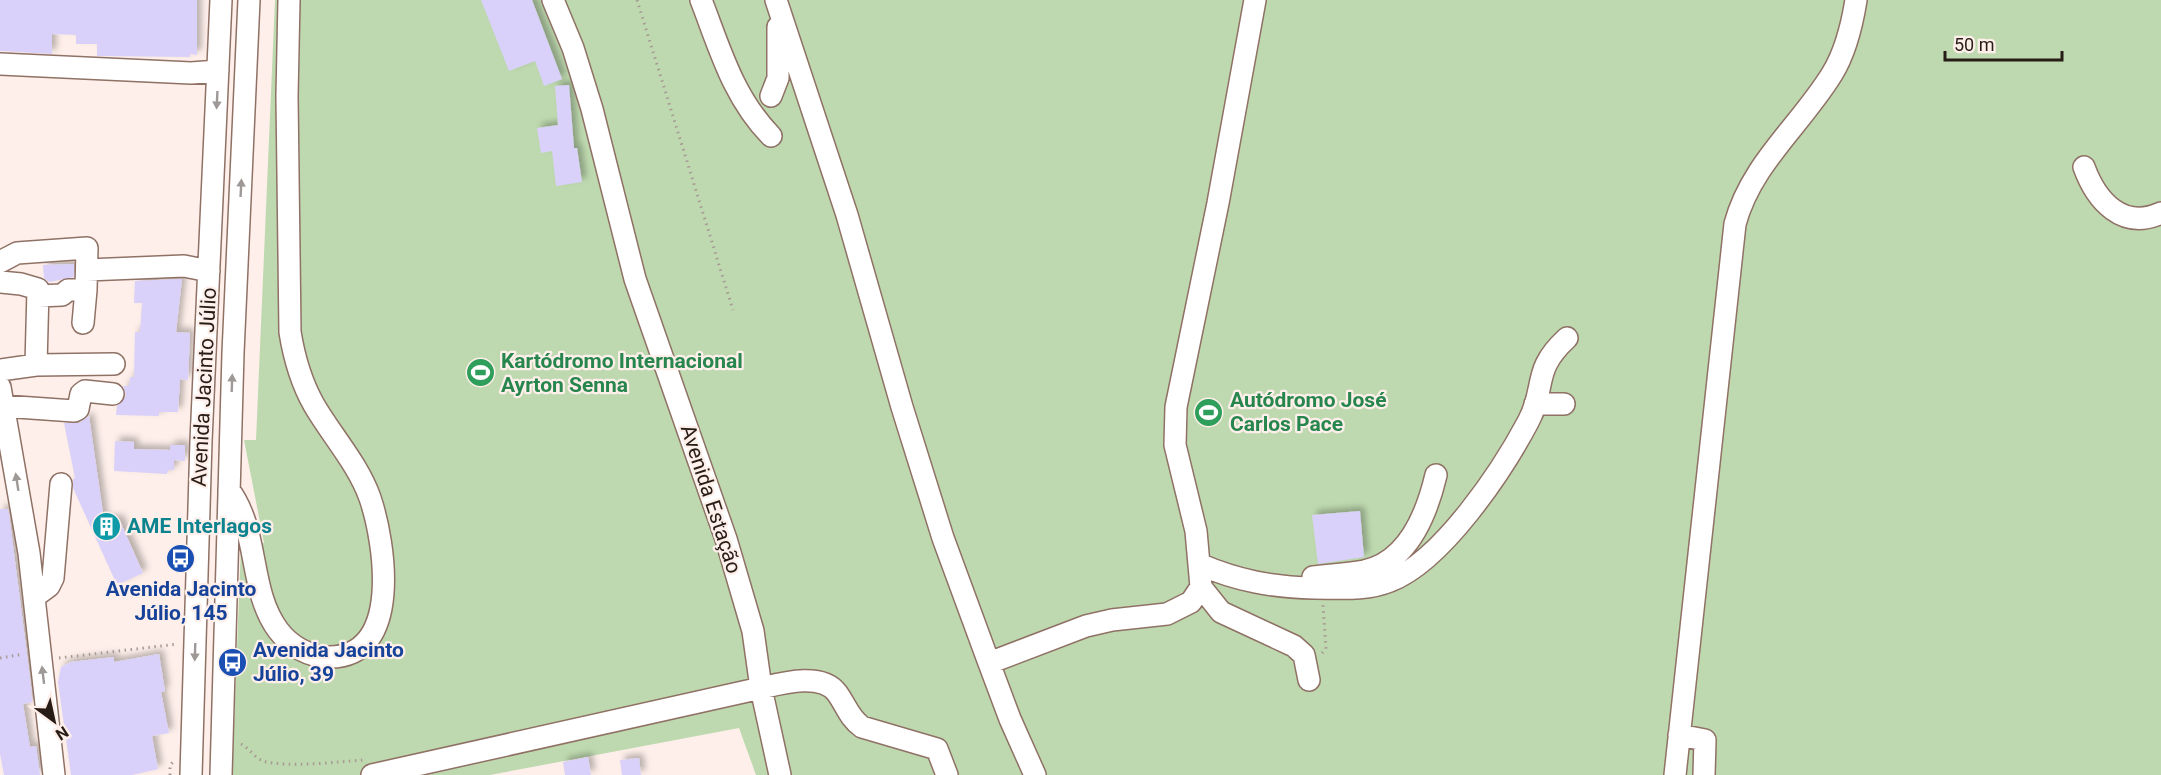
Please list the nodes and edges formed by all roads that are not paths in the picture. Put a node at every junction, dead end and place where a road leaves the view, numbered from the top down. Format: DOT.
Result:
graph roads {
  1 [pos="221,0"];
  2 [pos="249,0"];
  3 [pos="289,0"];
  4 [pos="553,0"];
  5 [pos="701,0"];
  6 [pos="1255,0"];
  7 [pos="1856,0"];
  8 [pos="777,4"];
  9 [pos="0,64"];
  10 [pos="218,71"];
  11 [pos="771,96"];
  12 [pos="771,136"];
  13 [pos="2084,167"];
  14 [pos="2161,213"];
  15 [pos="9,257"];
  16 [pos="209,271"];
  17 [pos="86,280"];
  18 [pos="1185,280"];
  19 [pos="0,282"];
  20 [pos="1202,298"];
  21 [pos="50,300"];
  22 [pos="83,323"];
  23 [pos="1567,338"];
  24 [pos="114,364"];
  25 [pos="36,366"];
  26 [pos="0,370"];
  27 [pos="113,394"];
  28 [pos="2,397"];
  29 [pos="1535,404"];
  30 [pos="1564,404"];
  31 [pos="1436,475"];
  32 [pos="61,483"];
  33 [pos="229,490"];
  34 [pos="1199,564"];
  35 [pos="197,578"];
  36 [pos="227,579"];
  37 [pos="1200,587"];
  38 [pos="1281,587"];
  39 [pos="34,597"];
  40 [pos="989,663"];
  41 [pos="1309,680"];
  42 [pos="761,688"];
  43 [pos="1679,735"];
  44 [pos="372,767"];
  45 [pos="188,770"];
  46 [pos="221,773"];
  47 [pos="54,775"];
  48 [pos="780,775"];
  49 [pos="947,775"];
  50 [pos="1035,775"];
  51 [pos="1675,775"];
  52 [pos="1704,775"];
  1 -- 10 [label="street, Avenida Jacinto Júlio"];
  33 -- 2 [label="street, Avenida Jacinto Júlio, one-way"];
  3 -- 33 [label="street"];
  4 -- 42 [label="street, Avenida Estação"];
  5 -- 12 [label="street"];
  6 -- 20 [label="street"];
  7 -- 43 [label="street"];
  8 -- 11 [label="street"];
  8 -- 40 [label="street"];
  9 -- 10 [label="street"];
  10 -- 16 [label="street, Avenida Jacinto Júlio, one-way"];
  13 -- 14 [label="street"];
  15 -- 17 [label="street"];
  16 -- 17 [label="street"];
  16 -- 35 [label="street, Avenida Jacinto Júlio"];
  17 -- 21 [label="street"];
  17 -- 22 [label="street"];
  18 -- 20 [label="street"];
  19 -- 21 [label="street"];
  20 -- 34 [label="street"];
  21 -- 25 [label="street"];
  23 -- 29 [label="street"];
  24 -- 25 [label="street"];
  25 -- 26 [label="street"];
  27 -- 28 [label="street"];
  39 -- 28 [label="street, one-way"];
  29 -- 30 [label="street"];
  29 -- 38 [label="street"];
  31 -- 38 [label="street"];
  32 -- 39 [label="street"];
  33 -- 36 [label="street, Avenida Jacinto Júlio"];
  34 -- 37 [label="street"];
  34 -- 38 [label="street"];
  35 -- 36 [label="street"];
  35 -- 45 [label="street, Avenida Jacinto Júlio, one-way"];
  36 -- 46 [label="street, Avenida Jacinto Júlio"];
  37 -- 40 [label="street"];
  37 -- 41 [label="street"];
  47 -- 39 [label="street, one-way"];
  40 -- 50 [label="street"];
  42 -- 44 [label="street"];
  42 -- 48 [label="street, Avenida Estação"];
  42 -- 49 [label="street"];
  43 -- 51 [label="street"];
  43 -- 52 [label="street"];
}
